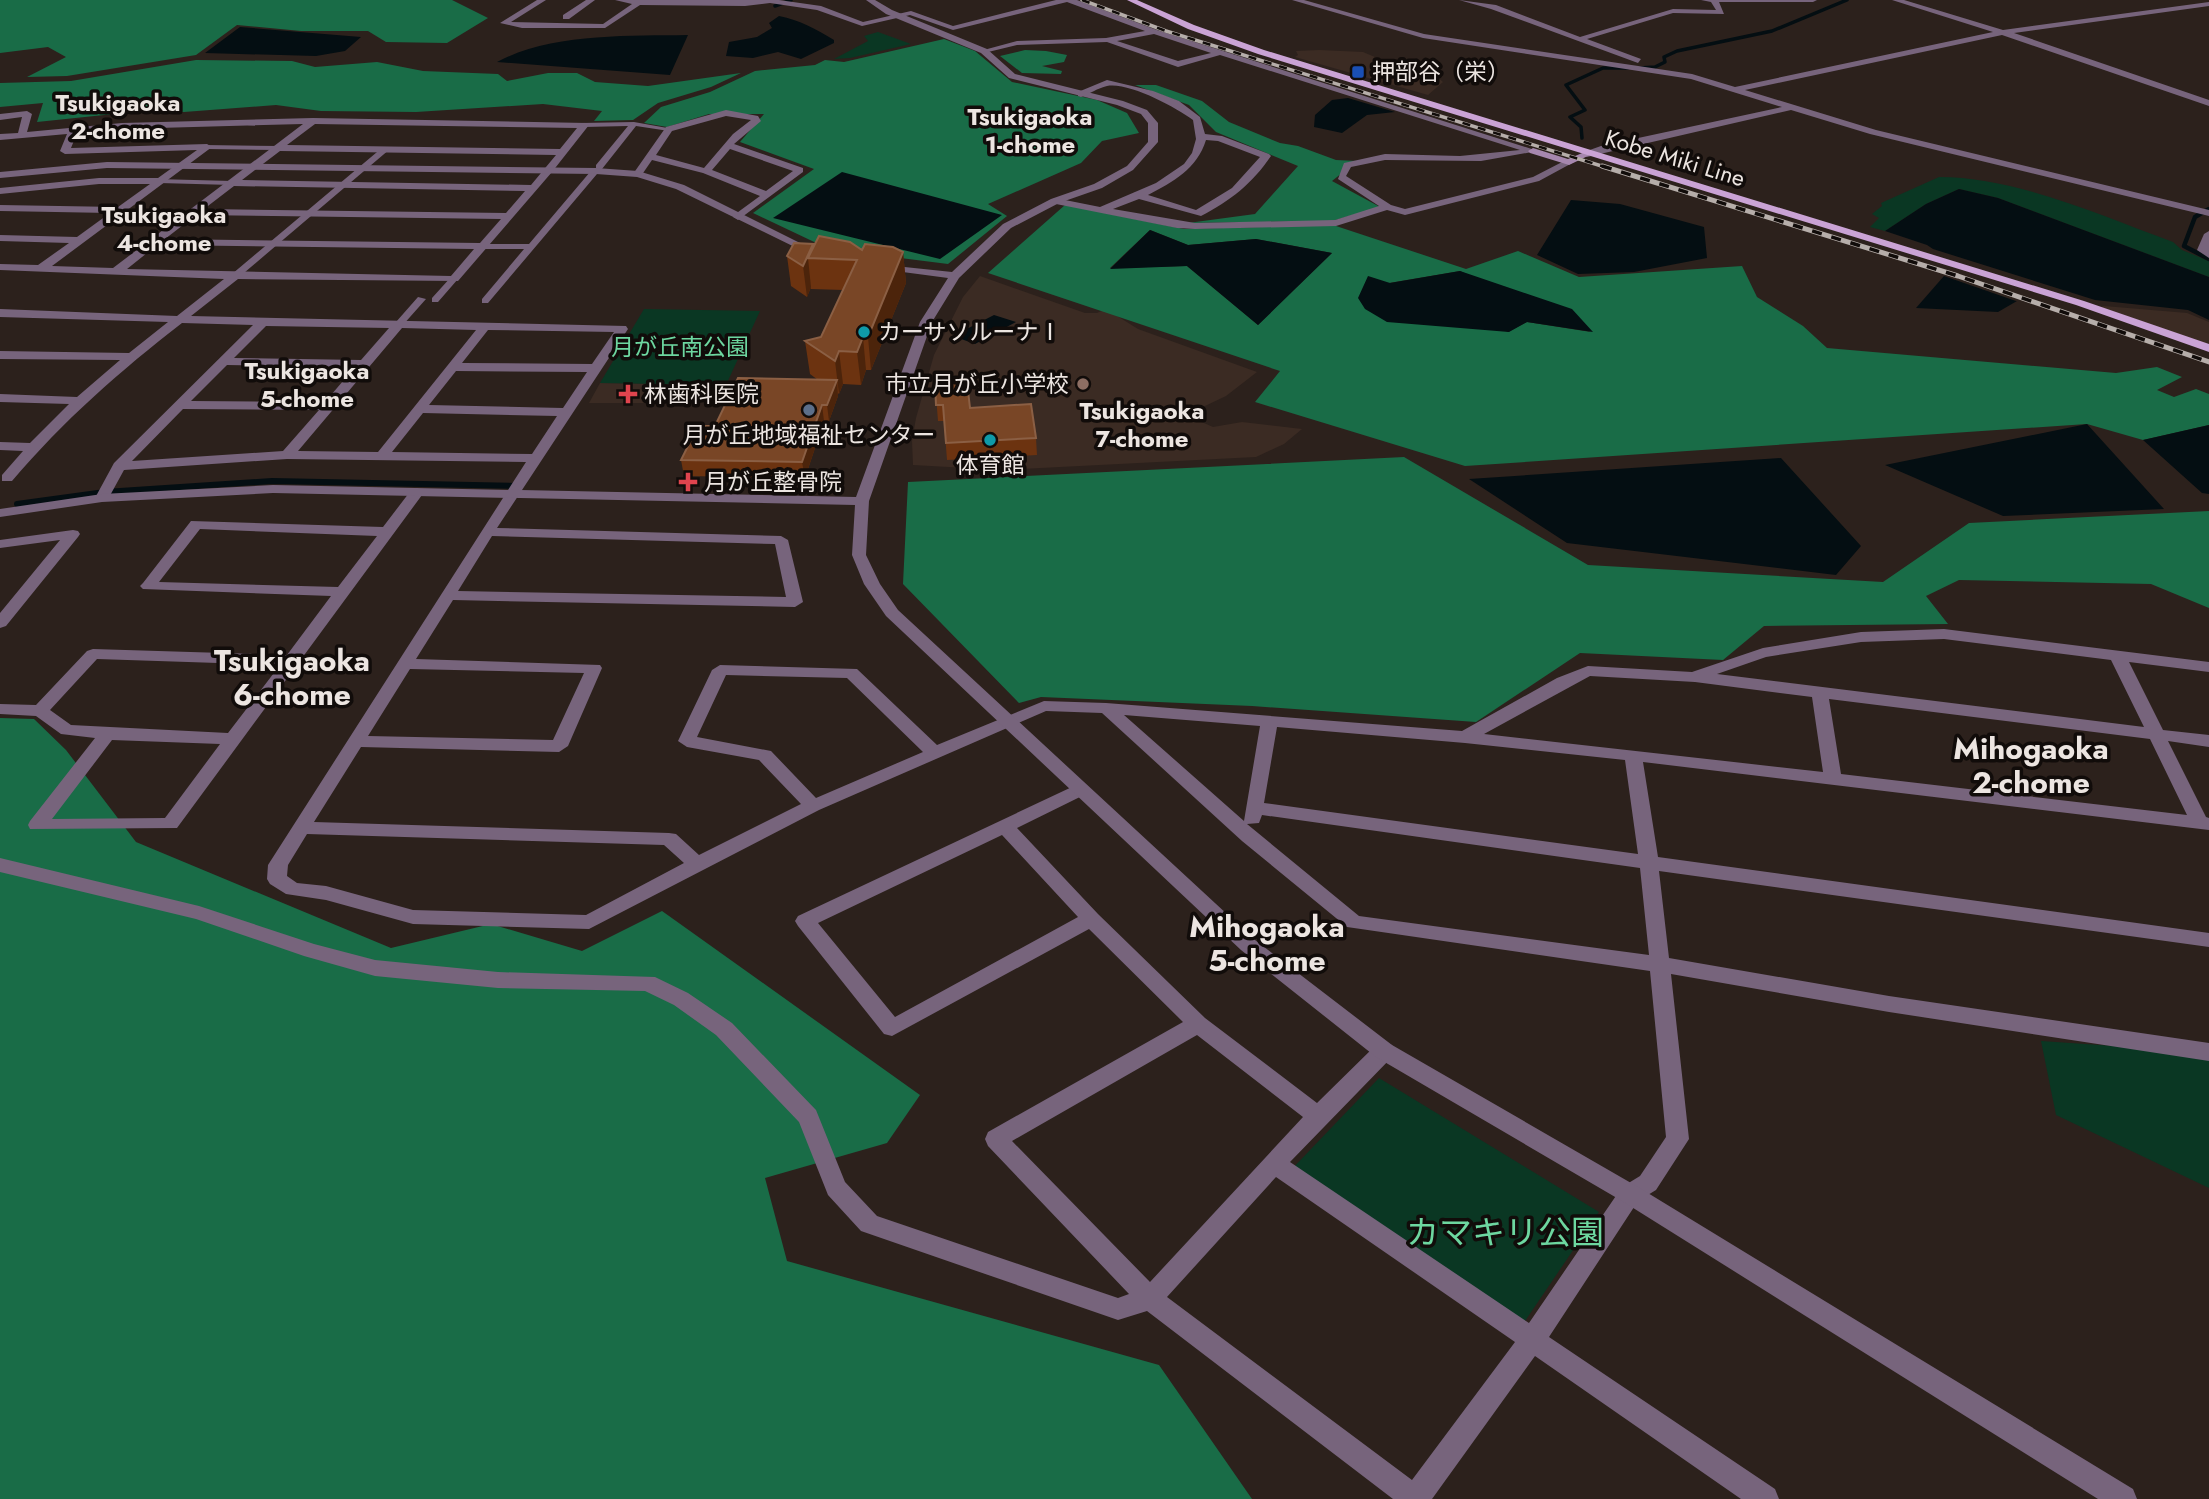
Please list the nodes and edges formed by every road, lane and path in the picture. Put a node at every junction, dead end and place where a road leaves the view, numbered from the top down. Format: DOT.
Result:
graph roads {
  1 [pos="542,0"];
  2 [pos="591,0"];
  3 [pos="619,0"];
  4 [pos="870,0"];
  5 [pos="1068,0"];
  6 [pos="1131,0"];
  7 [pos="1296,0"];
  8 [pos="1463,0"];
  9 [pos="1701,0"];
  10 [pos="1813,0"];
  11 [pos="1896,0"];
  12 [pos="1713,1"];
  13 [pos="638,3"];
  14 [pos="2209,4"];
  15 [pos="519,14"];
  16 [pos="531,15"];
  17 [pos="542,16"];
  18 [pos="896,16"];
  19 [pos="566,17"];
  20 [pos="617,18"];
  21 [pos="1154,32"];
  22 [pos="2003,32"];
  23 [pos="1580,39"];
  24 [pos="1106,40"];
  25 [pos="984,51"];
  26 [pos="1220,53"];
  27 [pos="1626,67"];
  28 [pos="1733,90"];
  29 [pos="1081,94"];
  30 [pos="2209,103"];
  31 [pos="1790,108"];
  32 [pos="0,117"];
  33 [pos="313,121"];
  34 [pos="416,122"];
  35 [pos="239,124"];
  36 [pos="634,124"];
  37 [pos="584,125"];
  38 [pos="669,129"];
  39 [pos="73,130"];
  40 [pos="406,131"];
  41 [pos="228,132"];
  42 [pos="22,135"];
  43 [pos="0,137"];
  44 [pos="1200,137"];
  45 [pos="218,140"];
  46 [pos="396,140"];
  47 [pos="728,145"];
  48 [pos="207,147"];
  49 [pos="279,148"];
  50 [pos="386,149"];
  51 [pos="1533,151"];
  52 [pos="564,152"];
  53 [pos="1589,153"];
  54 [pos="650,157"];
  55 [pos="1569,162"];
  56 [pos="183,165"];
  57 [pos="255,166"];
  58 [pos="365,167"];
  59 [pos="549,170"];
  60 [pos="706,171"];
  61 [pos="638,174"];
  62 [pos="0,175"];
  63 [pos="159,181"];
  64 [pos="232,183"];
  65 [pos="345,185"];
  66 [pos="533,188"];
  67 [pos="0,191"];
  68 [pos="767,195"];
  69 [pos="1140,196"];
  70 [pos="1055,201"];
  71 [pos="1387,206"];
  72 [pos="0,208"];
  73 [pos="121,210"];
  74 [pos="1101,210"];
  75 [pos="195,212"];
  76 [pos="312,212"];
  77 [pos="2209,213"];
  78 [pos="509,216"];
  79 [pos="738,217"];
  80 [pos="2209,234"];
  81 [pos="0,238"];
  82 [pos="79,240"];
  83 [pos="154,242"];
  84 [pos="276,244"];
  85 [pos="482,246"];
  86 [pos="531,247"];
  87 [pos="824,255"];
  88 [pos="2209,255"];
  89 [pos="875,265"];
  90 [pos="0,267"];
  91 [pos="40,269"];
  92 [pos="115,272"];
  93 [pos="235,276"];
  94 [pos="955,276"];
  95 [pos="454,279"];
  96 [pos="421,299"];
  97 [pos="435,299"];
  98 [pos="485,301"];
  99 [pos="0,313"];
  100 [pos="180,320"];
  101 [pos="263,322"];
  102 [pos="400,324"];
  103 [pos="485,326"];
  104 [pos="2209,348"];
  105 [pos="0,355"];
  106 [pos="134,357"];
  107 [pos="224,361"];
  108 [pos="366,364"];
  109 [pos="452,367"];
  110 [pos="596,368"];
  111 [pos="0,398"];
  112 [pos="83,401"];
  113 [pos="180,405"];
  114 [pos="330,406"];
  115 [pos="419,409"];
  116 [pos="566,412"];
  117 [pos="0,446"];
  118 [pos="31,447"];
  119 [pos="288,455"];
  120 [pos="382,456"];
  121 [pos="536,458"];
  122 [pos="119,466"];
  123 [pos="2,482"];
  124 [pos="417,492"];
  125 [pos="513,492"];
  126 [pos="102,498"];
  127 [pos="862,501"];
  128 [pos="0,513"];
  129 [pos="387,532"];
  130 [pos="488,532"];
  131 [pos="0,544"];
  132 [pos="342,592"];
  133 [pos="448,594"];
  134 [pos="0,623"];
  135 [pos="2118,657"];
  136 [pos="292,660"];
  137 [pos="405,664"];
  138 [pos="2209,667"];
  139 [pos="1693,677"];
  140 [pos="1820,692"];
  141 [pos="1107,708"];
  142 [pos="0,709"];
  143 [pos="40,711"];
  144 [pos="1007,722"];
  145 [pos="1269,722"];
  146 [pos="107,734"];
  147 [pos="2157,734"];
  148 [pos="1465,737"];
  149 [pos="233,739"];
  150 [pos="356,741"];
  151 [pos="2209,741"];
  152 [pos="935,753"];
  153 [pos="1633,755"];
  154 [pos="1833,779"];
  155 [pos="1080,790"];
  156 [pos="813,806"];
  157 [pos="1255,808"];
  158 [pos="2204,824"];
  159 [pos="1005,825"];
  160 [pos="302,828"];
  161 [pos="1249,836"];
  162 [pos="1649,863"];
  163 [pos="697,864"];
  164 [pos="0,865"];
  165 [pos="1091,919"];
  166 [pos="2209,940"];
  167 [pos="1658,964"];
  168 [pos="1198,1024"];
  169 [pos="1384,1051"];
  170 [pos="2209,1052"];
  171 [pos="1318,1116"];
  172 [pos="1275,1164"];
  173 [pos="1630,1194"];
  174 [pos="1150,1299"];
  175 [pos="1532,1340"];
  176 [pos="1415,1499"];
  177 [pos="1765,1499"];
  178 [pos="2123,1499"];
  1 -- 15 [label="street"];
  2 -- 19 [label="street"];
  3 -- 13 [label="street"];
  4 -- 18 [label="street"];
  5 -- 18 [label="street"];
  5 -- 21 [label="street"];
  6 -- 53 [label="main road, Kobe Miki Line"];
  7 -- 27 [label="street"];
  8 -- 23 [label="street"];
  9 -- 12 [label="street"];
  10 -- 12 [label="street"];
  11 -- 22 [label="street"];
  12 -- 23 [label="street"];
  13 -- 18 [label="street"];
  13 -- 20 [label="street"];
  14 -- 22 [label="street"];
  15 -- 16 [label="street"];
  15 -- 20 [label="street"];
  17 -- 19 [label="street"];
  18 -- 25 [label="street"];
  19 -- 20 [label="street"];
  21 -- 24 [label="street"];
  21 -- 26 [label="street"];
  22 -- 28 [label="street"];
  22 -- 30 [label="street"];
  23 -- 27 [label="street"];
  24 -- 25 [label="street"];
  24 -- 26 [label="street"];
  25 -- 29 [label="street"];
  26 -- 51 [label="street"];
  27 -- 28 [label="street"];
  28 -- 31 [label="street"];
  29 -- 44 [label="street"];
  29 -- 70 [label="street"];
  31 -- 53 [label="street"];
  31 -- 77 [label="street"];
  32 -- 42 [label="street"];
  33 -- 34 [label="street"];
  33 -- 35 [label="street"];
  33 -- 49 [label="street"];
  34 -- 37 [label="street"];
  34 -- 40 [label="street"];
  35 -- 39 [label="street"];
  35 -- 41 [label="street"];
  36 -- 37 [label="street"];
  36 -- 38 [label="street"];
  36 -- 86 [label="street"];
  37 -- 52 [label="street"];
  38 -- 47 [label="street"];
  38 -- 54 [label="street"];
  39 -- 42 [label="street"];
  39 -- 48 [label="street"];
  42 -- 43 [label="street"];
  44 -- 69 [label="street"];
  44 -- 69 [label="street"];
  45 -- 48 [label="street"];
  46 -- 50 [label="street"];
  47 -- 60 [label="street"];
  47 -- 68 [label="street"];
  48 -- 49 [label="street"];
  48 -- 56 [label="street"];
  49 -- 50 [label="street"];
  49 -- 57 [label="street"];
  50 -- 52 [label="street"];
  50 -- 58 [label="street"];
  51 -- 55 [label="main road"];
  51 -- 71 [label="street"];
  52 -- 59 [label="street"];
  53 -- 55 [label="main road"];
  53 -- 104 [label="main road, Kobe Miki Line"];
  54 -- 60 [label="street"];
  54 -- 61 [label="street"];
  55 -- 71 [label="street"];
  56 -- 57 [label="street"];
  56 -- 62 [label="street"];
  56 -- 63 [label="street"];
  57 -- 58 [label="street"];
  57 -- 64 [label="street"];
  58 -- 59 [label="street"];
  58 -- 65 [label="street"];
  59 -- 61 [label="street"];
  59 -- 66 [label="street"];
  60 -- 68 [label="street"];
  61 -- 79 [label="street"];
  63 -- 64 [label="street"];
  63 -- 67 [label="street"];
  63 -- 73 [label="street"];
  64 -- 65 [label="street"];
  64 -- 75 [label="street"];
  65 -- 66 [label="street"];
  65 -- 76 [label="street"];
  66 -- 78 [label="street"];
  68 -- 79 [label="street"];
  69 -- 74 [label="street"];
  70 -- 74 [label="street"];
  70 -- 94 [label="street"];
  71 -- 74 [label="street"];
  72 -- 73 [label="street"];
  73 -- 82 [label="street"];
  75 -- 76 [label="street"];
  75 -- 83 [label="street"];
  76 -- 78 [label="street"];
  76 -- 84 [label="street"];
  78 -- 85 [label="street"];
  79 -- 87 [label="street"];
  80 -- 88 [label="street"];
  81 -- 82 [label="street"];
  82 -- 91 [label="street"];
  83 -- 84 [label="street"];
  83 -- 92 [label="street"];
  84 -- 85 [label="street"];
  84 -- 93 [label="street"];
  85 -- 86 [label="street"];
  85 -- 95 [label="street"];
  86 -- 98 [label="street"];
  89 -- 94 [label="street"];
  90 -- 91 [label="street"];
  91 -- 92 [label="street"];
  92 -- 93 [label="street"];
  93 -- 95 [label="street"];
  93 -- 100 [label="street"];
  94 -- 127 [label="street"];
  95 -- 97 [label="street"];
  96 -- 102 [label="street"];
  99 -- 100 [label="street"];
  100 -- 101 [label="street"];
  100 -- 106 [label="street"];
  101 -- 102 [label="street"];
  101 -- 107 [label="street"];
  102 -- 103 [label="street"];
  102 -- 108 [label="street"];
  103 -- 109 [label="street"];
  103 -- 110 [label="street"];
  105 -- 106 [label="street"];
  106 -- 112 [label="street"];
  107 -- 108 [label="street"];
  107 -- 113 [label="street"];
  108 -- 114 [label="street"];
  109 -- 110 [label="street"];
  109 -- 115 [label="street"];
  110 -- 116 [label="street"];
  111 -- 112 [label="street"];
  112 -- 118 [label="street"];
  113 -- 114 [label="street"];
  113 -- 122 [label="street"];
  114 -- 119 [label="street"];
  115 -- 116 [label="street"];
  115 -- 120 [label="street"];
  116 -- 121 [label="street"];
  117 -- 118 [label="street"];
  118 -- 123 [label="street"];
  119 -- 120 [label="street"];
  119 -- 122 [label="street"];
  120 -- 121 [label="street"];
  121 -- 125 [label="street"];
  122 -- 126 [label="street"];
  124 -- 125 [label="street"];
  124 -- 126 [label="street"];
  124 -- 129 [label="street"];
  125 -- 127 [label="street"];
  125 -- 130 [label="street"];
  126 -- 128 [label="street"];
  127 -- 144 [label="street"];
  129 -- 132 [label="street"];
  129 -- 132 [label="street"];
  130 -- 133 [label="street"];
  130 -- 133 [label="street"];
  131 -- 134 [label="street"];
  132 -- 136 [label="street"];
  133 -- 137 [label="street"];
  135 -- 138 [label="street"];
  135 -- 139 [label="street"];
  135 -- 147 [label="street"];
  136 -- 143 [label="street"];
  136 -- 149 [label="street"];
  137 -- 150 [label="street"];
  137 -- 150 [label="street"];
  139 -- 140 [label="street"];
  139 -- 148 [label="street"];
  140 -- 147 [label="street"];
  140 -- 154 [label="street"];
  141 -- 144 [label="street"];
  141 -- 145 [label="street"];
  141 -- 161 [label="street"];
  142 -- 143 [label="street"];
  143 -- 146 [label="street"];
  144 -- 152 [label="street"];
  144 -- 155 [label="street"];
  145 -- 148 [label="street"];
  145 -- 157 [label="street"];
  146 -- 149 [label="street"];
  146 -- 149 [label="street"];
  147 -- 151 [label="street"];
  147 -- 158 [label="street"];
  148 -- 153 [label="street"];
  150 -- 160 [label="street"];
  152 -- 156 [label="street"];
  152 -- 156 [label="street"];
  153 -- 154 [label="street"];
  153 -- 162 [label="street"];
  154 -- 158 [label="street"];
  155 -- 159 [label="street"];
  155 -- 169 [label="street"];
  156 -- 163 [label="street"];
  157 -- 161 [label="street"];
  157 -- 162 [label="street"];
  159 -- 165 [label="street"];
  159 -- 165 [label="street"];
  160 -- 163 [label="street"];
  160 -- 163 [label="street"];
  161 -- 167 [label="street"];
  162 -- 166 [label="street"];
  162 -- 167 [label="street"];
  164 -- 174 [label="street"];
  165 -- 168 [label="street"];
  167 -- 170 [label="street"];
  167 -- 173 [label="street"];
  168 -- 171 [label="street"];
  168 -- 174 [label="street"];
  169 -- 171 [label="street"];
  169 -- 173 [label="street"];
  171 -- 172 [label="street"];
  172 -- 174 [label="street"];
  172 -- 175 [label="street"];
  173 -- 175 [label="street"];
  173 -- 178 [label="street"];
  174 -- 176 [label="street"];
  175 -- 176 [label="street"];
  175 -- 177 [label="street"];
}
